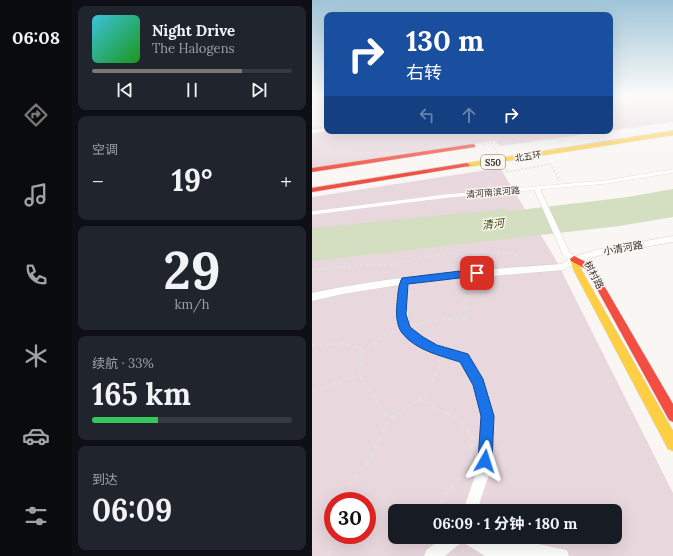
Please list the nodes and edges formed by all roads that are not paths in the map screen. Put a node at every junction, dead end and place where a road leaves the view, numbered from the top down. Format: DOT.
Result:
graph roads {
  1 [pos="673,126"];
  2 [pos="324,130"];
  3 [pos="312,131"];
  4 [pos="673,133"];
  5 [pos="473,146"];
  6 [pos="312,170"];
  7 [pos="673,171"];
  8 [pos="312,182"];
  9 [pos="538,189"];
  10 [pos="312,190"];
  11 [pos="312,213"];
  12 [pos="673,239"];
  13 [pos="574,259"];
  14 [pos="405,281"];
  15 [pos="312,297"];
  16 [pos="673,416"];
  17 [pos="673,444"];
  18 [pos="473,504"];
  19 [pos="448,544"];
  20 [pos="479,544"];
  21 [pos="432,556"];
  22 [pos="561,556"];
  1 -- 8 [label="main road, 北五环 / S50"];
  2 -- 3 [label="street"];
  4 -- 10 [label="main road, 北五环 / S50"];
  5 -- 6 [label="main road"];
  7 -- 9 [label="lane, 清河南滨河路"];
  9 -- 11 [label="lane, 清河南滨河路"];
  9 -- 13 [label="street"];
  12 -- 13 [label="street, 小清河路"];
  13 -- 14 [label="street, 小清河路"];
  13 -- 16 [label="main road, 树村路"];
  13 -- 17 [label="main road, 树村路"];
  14 -- 15 [label="street, 小清河路"];
  14 -- 18 [label="street"];
  19 -- 21 [label="street"];
  20 -- 22 [label="street"];
}
